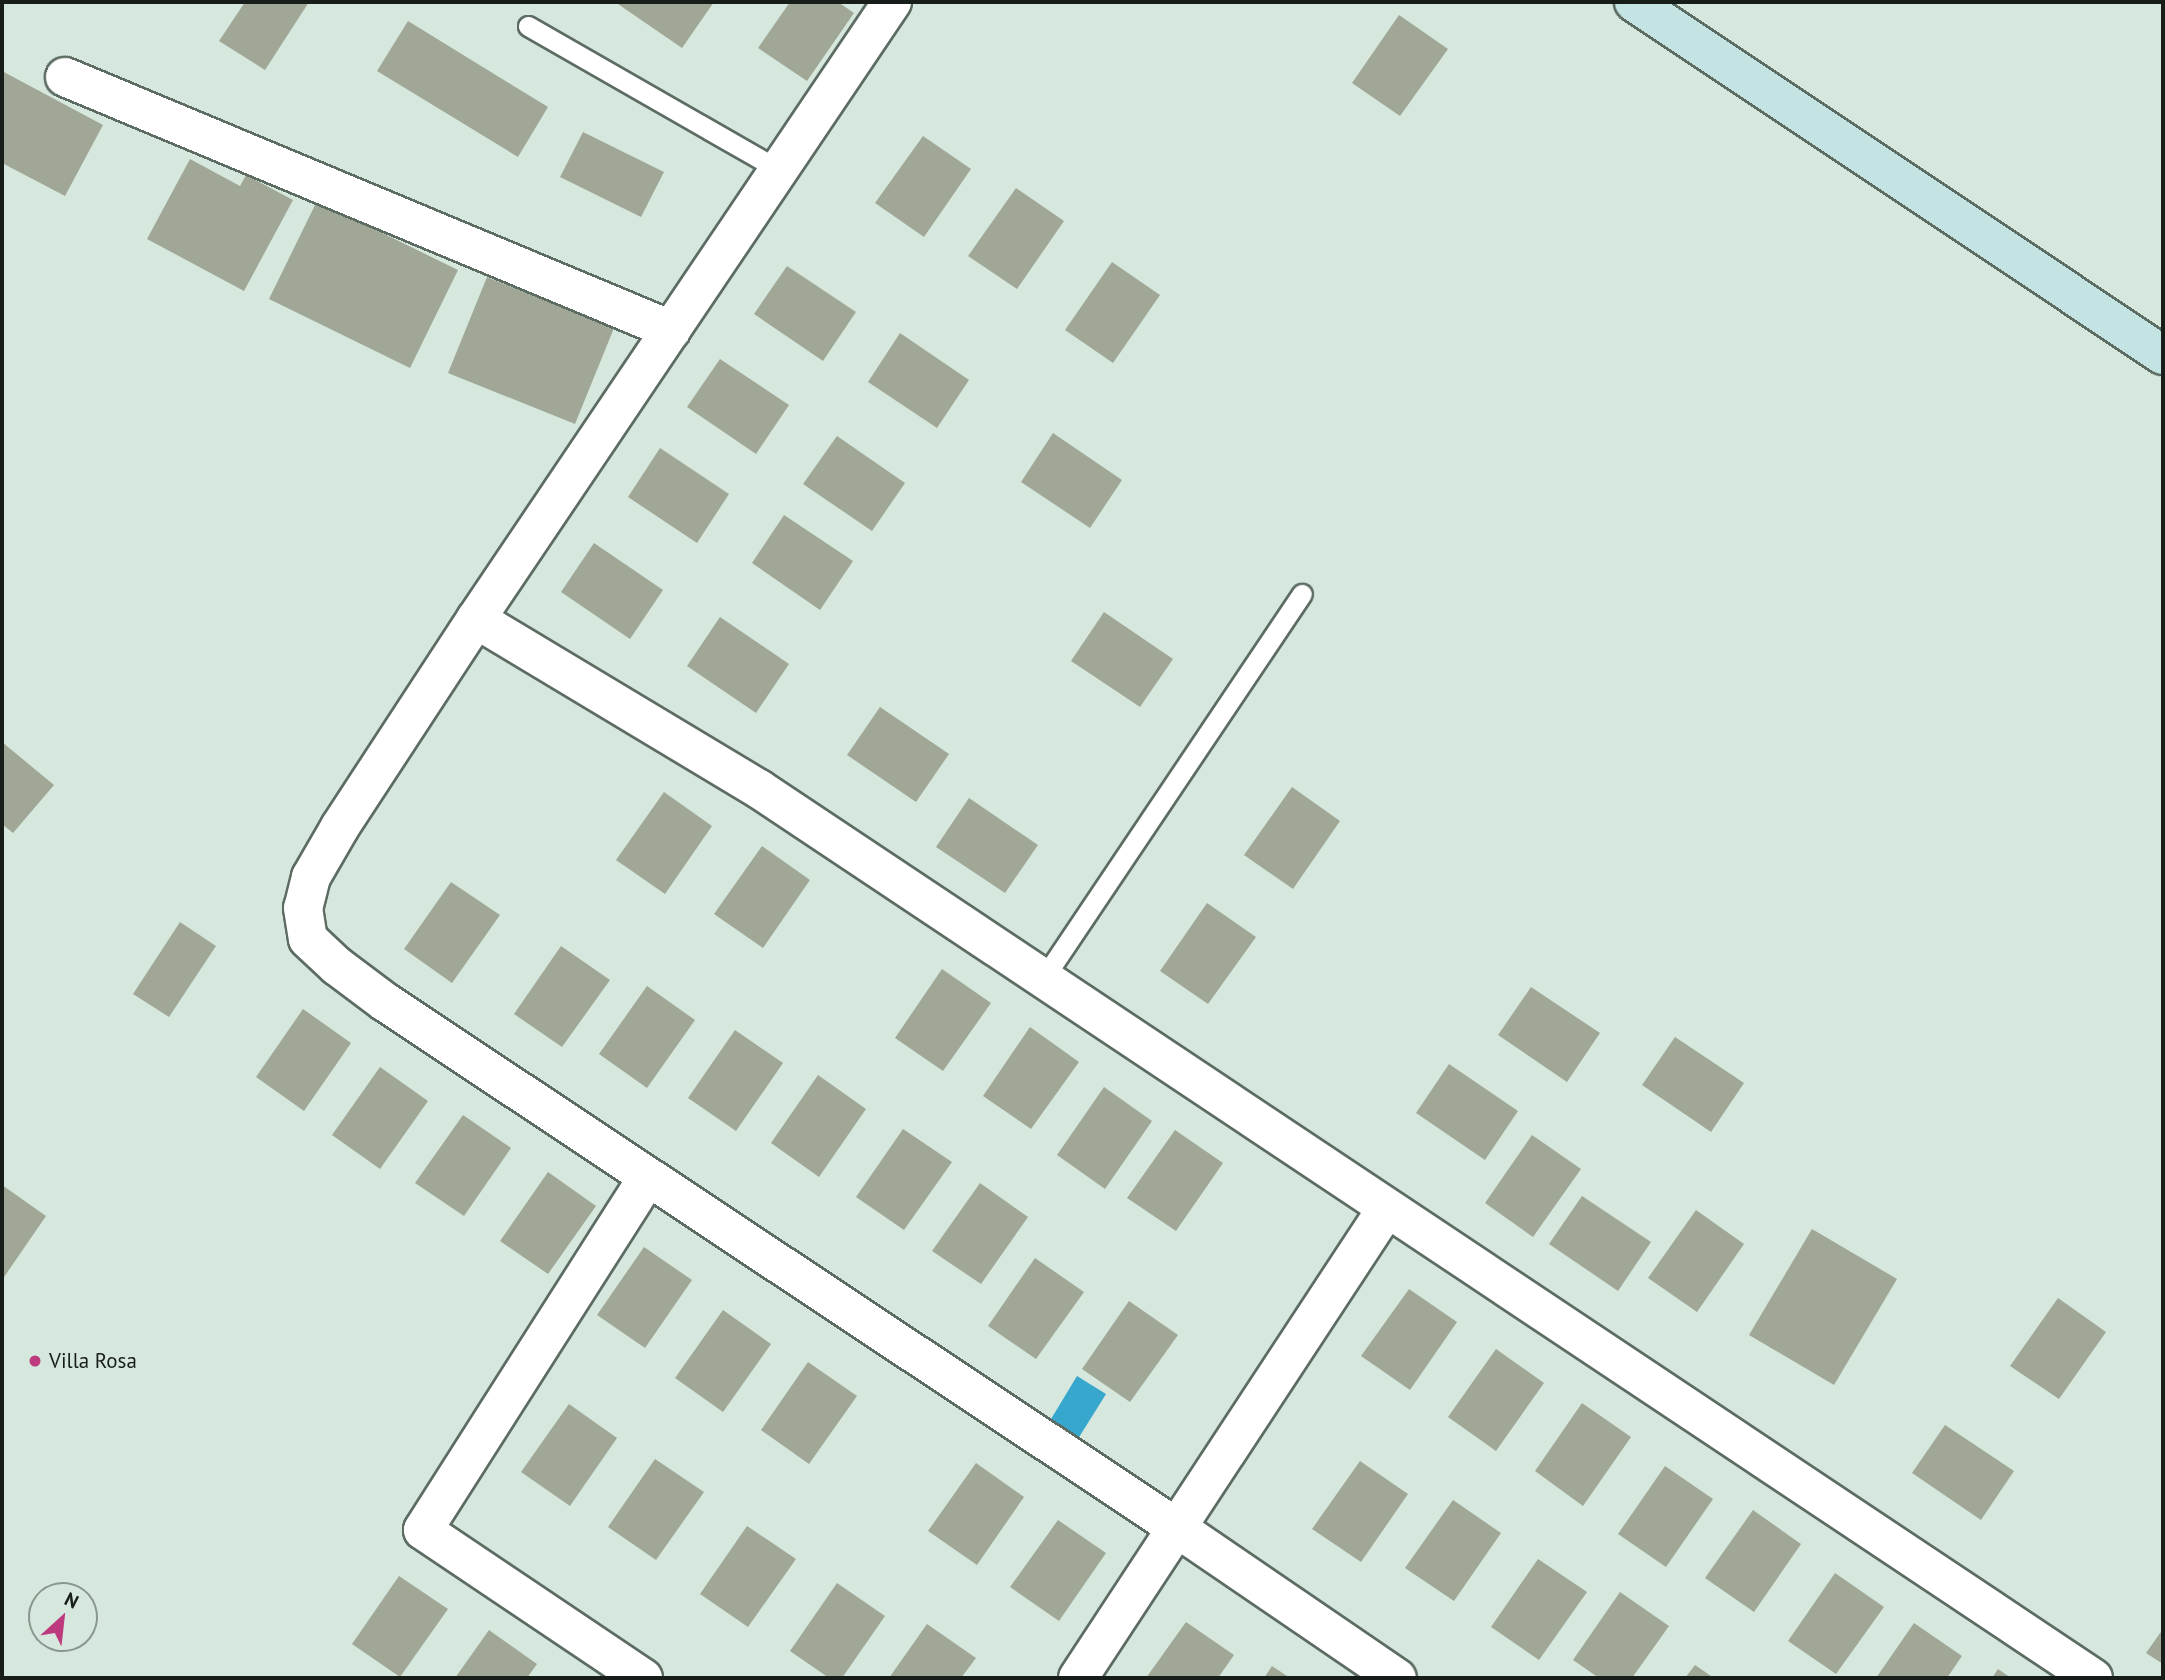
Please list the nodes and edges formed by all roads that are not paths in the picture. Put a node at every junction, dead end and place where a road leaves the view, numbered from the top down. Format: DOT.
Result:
graph roads {
  1 [pos="892,2"];
  2 [pos="1634,2"];
  3 [pos="528,26"];
  4 [pos="65,77"];
  5 [pos="779,170"];
  6 [pos="671,330"];
  7 [pos="2163,355"];
  8 [pos="1302,594"];
  9 [pos="476,619"];
  10 [pos="1043,979"];
  11 [pos="647,1179"];
  12 [pos="1387,1208"];
  13 [pos="1177,1528"];
  14 [pos="643,1678"];
  15 [pos="1077,1678"];
  16 [pos="1397,1678"];
  17 [pos="2093,1678"];
  1 -- 5 [label="street"];
  2 -- 7 [label="main road"];
  3 -- 5 [label="lane"];
  4 -- 6 [label="street"];
  5 -- 6 [label="street"];
  6 -- 9 [label="street"];
  8 -- 10 [label="lane"];
  9 -- 10 [label="street"];
  9 -- 11 [label="street"];
  10 -- 12 [label="street"];
  11 -- 13 [label="street"];
  11 -- 14 [label="street"];
  12 -- 13 [label="street"];
  12 -- 17 [label="street"];
  13 -- 15 [label="street"];
  13 -- 16 [label="street"];
}
